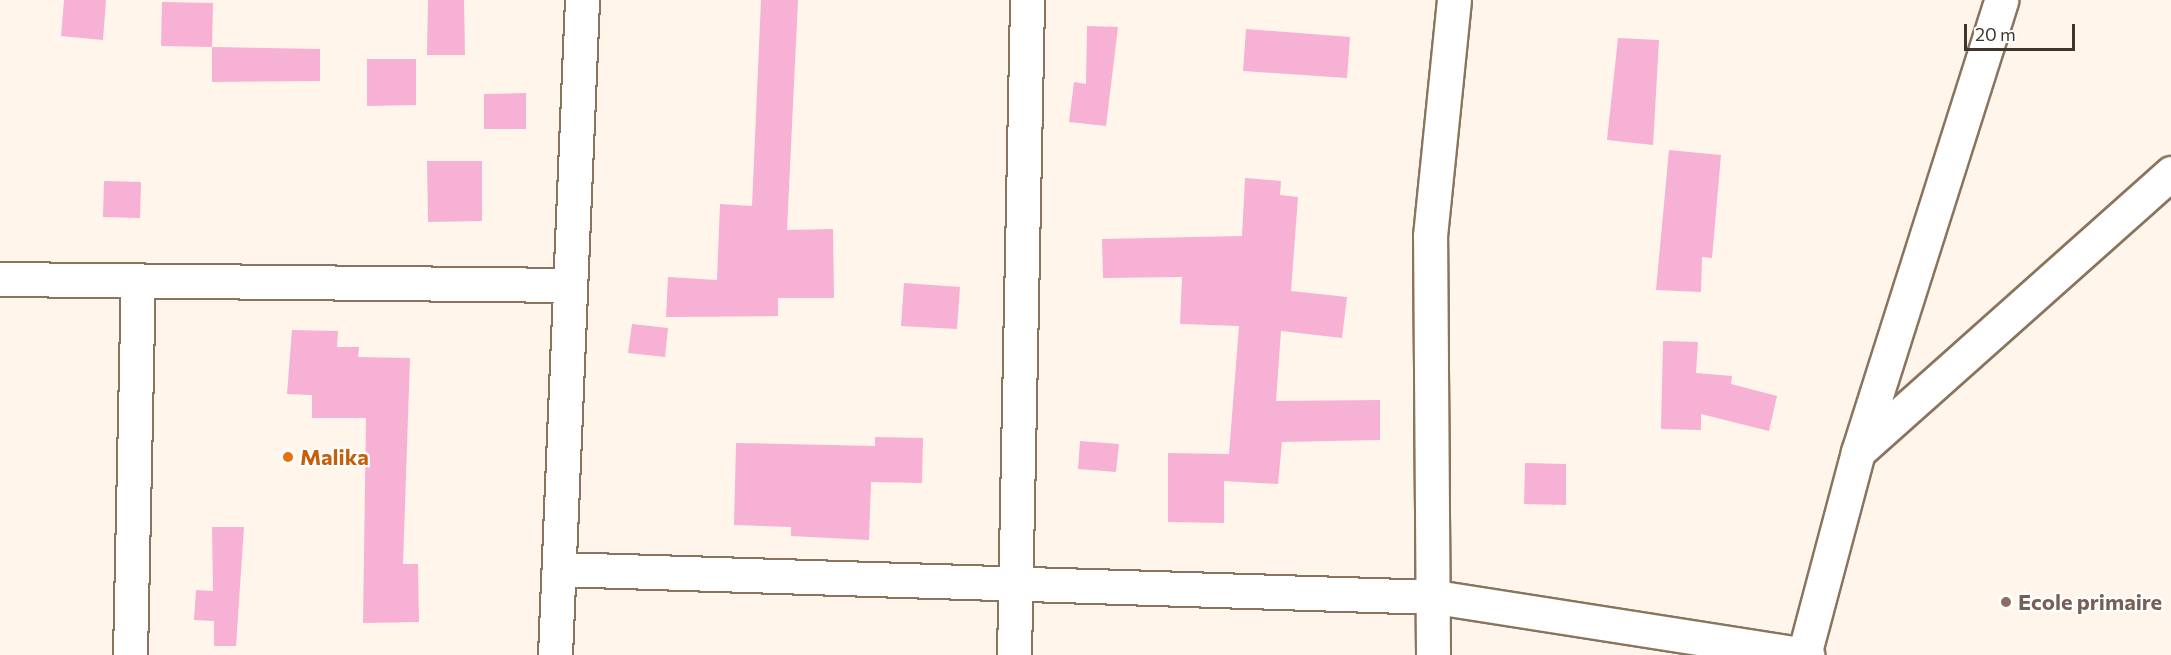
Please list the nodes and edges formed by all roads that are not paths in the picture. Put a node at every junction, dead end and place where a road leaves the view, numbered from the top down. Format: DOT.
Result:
graph roads {
  1 [pos="582,0"];
  2 [pos="1027,0"];
  3 [pos="1454,0"];
  4 [pos="2001,0"];
  5 [pos="2171,173"];
  6 [pos="0,279"];
  7 [pos="138,280"];
  8 [pos="570,285"];
  9 [pos="1857,452"];
  10 [pos="559,569"];
  11 [pos="1016,586"];
  12 [pos="1436,597"];
  13 [pos="130,655"];
  14 [pos="555,655"];
  15 [pos="1014,655"];
  16 [pos="1432,655"];
  17 [pos="1806,655"];
  1 -- 8 [label="street"];
  2 -- 11 [label="street"];
  3 -- 12 [label="street"];
  4 -- 9 [label="street"];
  5 -- 9 [label="street"];
  6 -- 7 [label="street"];
  7 -- 8 [label="street"];
  7 -- 13 [label="street"];
  8 -- 10 [label="street"];
  9 -- 17 [label="street"];
  10 -- 11 [label="street"];
  10 -- 14 [label="street"];
  11 -- 12 [label="street"];
  11 -- 15 [label="street"];
  12 -- 16 [label="street"];
  12 -- 17 [label="street"];
}
